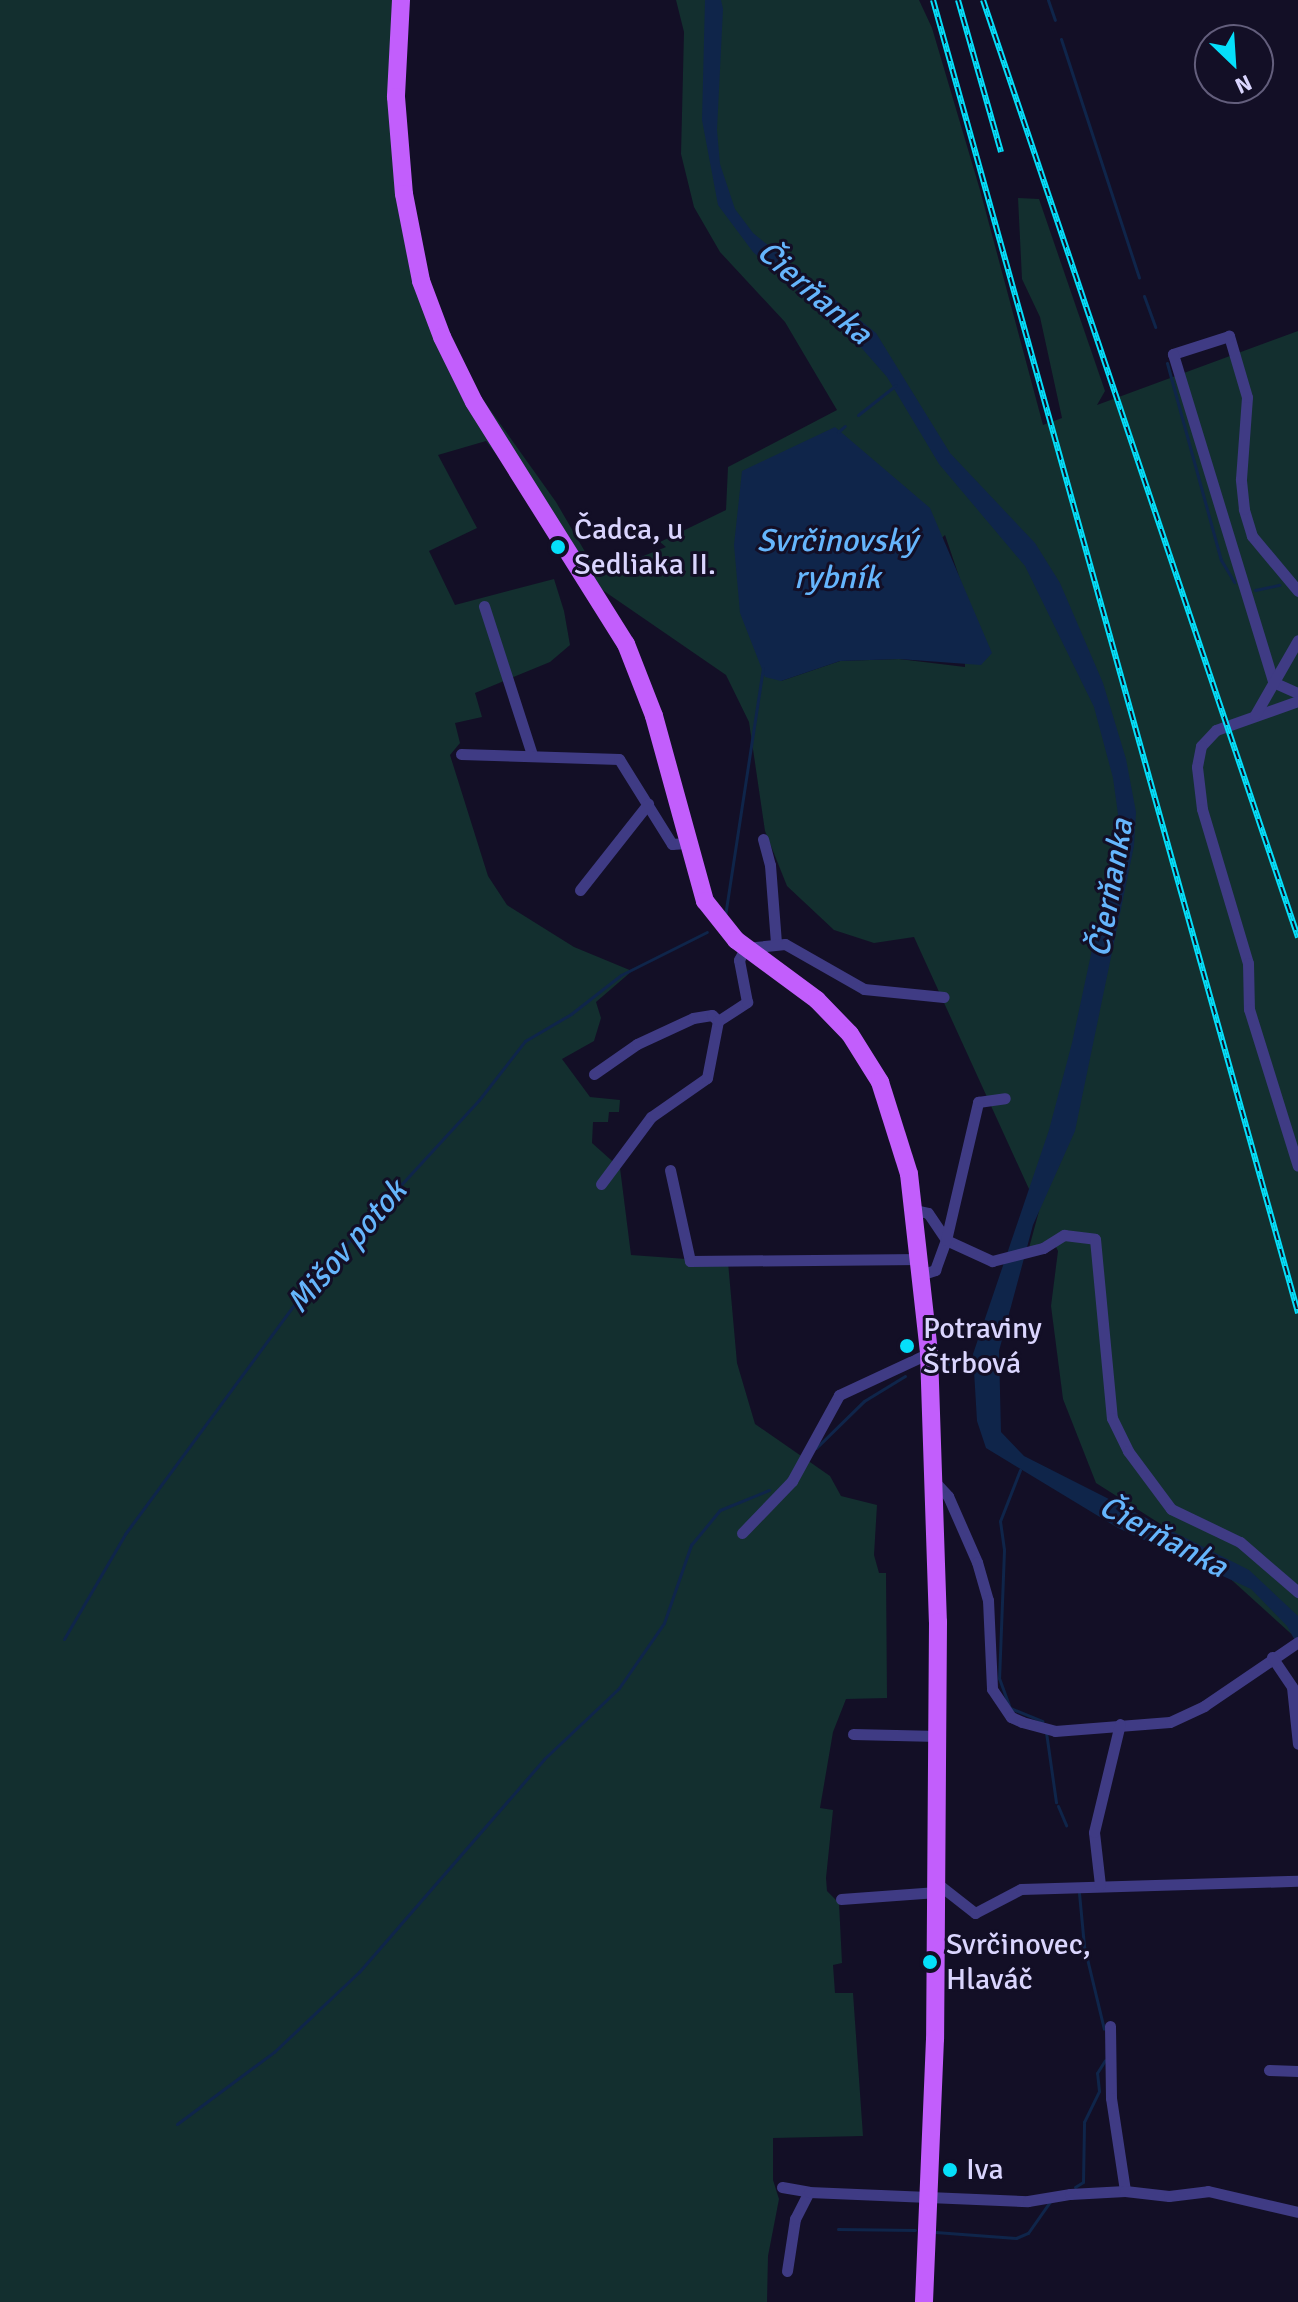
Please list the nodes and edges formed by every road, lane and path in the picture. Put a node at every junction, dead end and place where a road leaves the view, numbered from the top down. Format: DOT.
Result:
graph roads {
  1 [pos="401,0"];
  2 [pos="1298,591"];
  3 [pos="484,606"];
  4 [pos="1298,640"];
  5 [pos="1273,682"];
  6 [pos="1298,693"];
  7 [pos="1298,701"];
  8 [pos="1251,718"];
  9 [pos="461,754"];
  10 [pos="532,755"];
  11 [pos="648,804"];
  12 [pos="763,839"];
  13 [pos="686,843"];
  14 [pos="580,890"];
  15 [pos="776,943"];
  16 [pos="745,948"];
  17 [pos="944,997"];
  18 [pos="718,1021"];
  19 [pos="594,1074"];
  20 [pos="1005,1098"];
  21 [pos="1298,1166"];
  22 [pos="670,1170"];
  23 [pos="601,1184"];
  24 [pos="915,1210"];
  25 [pos="946,1240"];
  26 [pos="922,1267"];
  27 [pos="929,1353"];
  28 [pos="935,1482"];
  29 [pos="742,1533"];
  30 [pos="1298,1592"];
  31 [pos="1298,1642"];
  32 [pos="1275,1655"];
  33 [pos="1120,1724"];
  34 [pos="853,1734"];
  35 [pos="938,1736"];
  36 [pos="1298,1744"];
  37 [pos="1298,1881"];
  38 [pos="1100,1885"];
  39 [pos="938,1888"];
  40 [pos="841,1899"];
  41 [pos="1110,2026"];
  42 [pos="1269,2070"];
  43 [pos="1298,2071"];
  44 [pos="782,2187"];
  45 [pos="1125,2191"];
  46 [pos="809,2192"];
  47 [pos="927,2193"];
  48 [pos="1298,2212"];
  49 [pos="787,2271"];
  50 [pos="924,2302"];
  1 -- 13 [label="main road"];
  2 -- 5 [label="street"];
  3 -- 10 [label="street"];
  4 -- 5 [label="street"];
  5 -- 6 [label="street"];
  5 -- 8 [label="street"];
  7 -- 8 [label="street"];
  8 -- 21 [label="street"];
  9 -- 10 [label="street"];
  10 -- 11 [label="street"];
  11 -- 13 [label="street"];
  11 -- 14 [label="street"];
  12 -- 15 [label="street"];
  13 -- 16 [label="main road"];
  15 -- 16 [label="street"];
  15 -- 17 [label="street"];
  16 -- 18 [label="street"];
  16 -- 24 [label="main road"];
  18 -- 19 [label="street"];
  18 -- 23 [label="street"];
  20 -- 25 [label="street"];
  22 -- 26 [label="street"];
  24 -- 25 [label="street"];
  24 -- 26 [label="main road"];
  25 -- 26 [label="street"];
  25 -- 30 [label="street"];
  26 -- 27 [label="main road"];
  27 -- 28 [label="main road"];
  27 -- 29 [label="street"];
  28 -- 33 [label="street"];
  28 -- 35 [label="main road"];
  31 -- 32 [label="street"];
  32 -- 33 [label="street"];
  32 -- 36 [label="street"];
  33 -- 38 [label="street"];
  34 -- 35 [label="street"];
  35 -- 39 [label="main road"];
  37 -- 38 [label="street"];
  38 -- 39 [label="street"];
  39 -- 40 [label="street"];
  39 -- 47 [label="main road"];
  41 -- 45 [label="street"];
  42 -- 43 [label="street"];
  44 -- 46 [label="street"];
  45 -- 47 [label="street"];
  45 -- 48 [label="street"];
  46 -- 47 [label="street"];
  46 -- 49 [label="street"];
  47 -- 50 [label="main road"];
}
